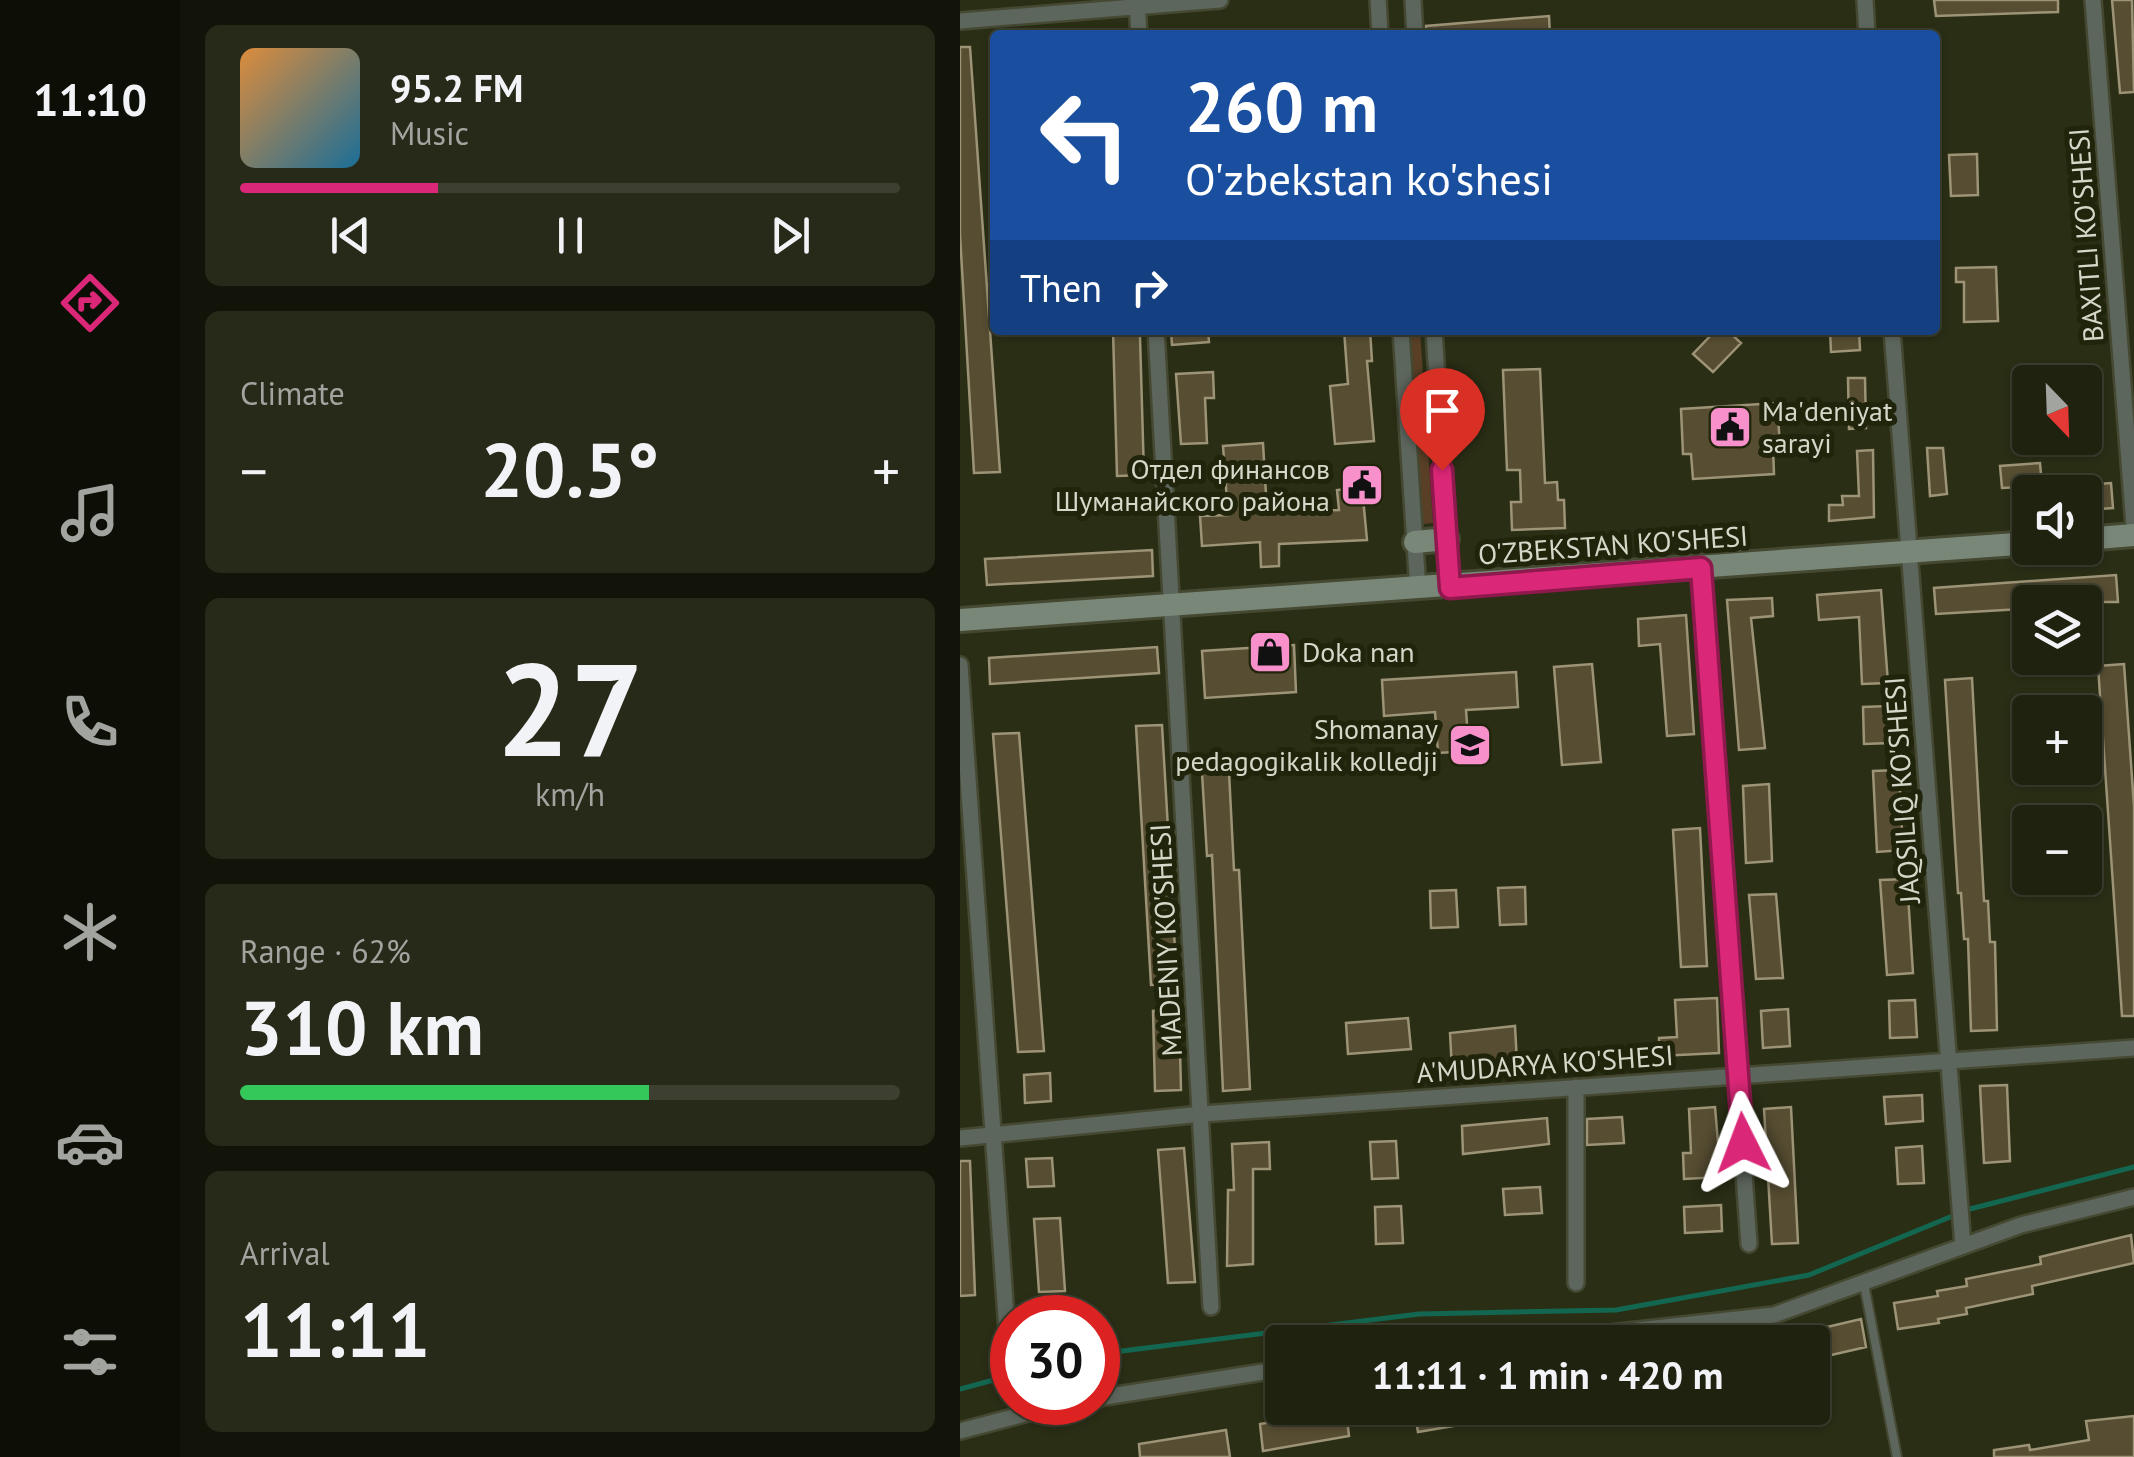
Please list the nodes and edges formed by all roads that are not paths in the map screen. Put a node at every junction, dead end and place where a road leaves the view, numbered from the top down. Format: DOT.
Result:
graph roads {
  1 [pos="1220,0"];
  2 [pos="1378,0"];
  3 [pos="1413,0"];
  4 [pos="1865,0"];
  5 [pos="2093,0"];
  6 [pos="1137,4"];
  7 [pos="960,21"];
  8 [pos="1139,30"];
  9 [pos="1380,30"];
  10 [pos="1416,30"];
  11 [pos="1868,30"];
  12 [pos="1156,335"];
  13 [pos="1401,335"];
  14 [pos="1434,335"];
  15 [pos="1892,335"];
  16 [pos="2134,526"];
  17 [pos="2134,535"];
  18 [pos="2102,537"];
  19 [pos="1447,540"];
  20 [pos="1415,542"];
  21 [pos="2012,544"];
  22 [pos="1910,552"];
  23 [pos="1701,568"];
  24 [pos="1450,588"];
  25 [pos="1418,590"];
  26 [pos="1171,606"];
  27 [pos="960,620"];
  28 [pos="960,665"];
  29 [pos="2134,1048"];
  30 [pos="1947,1061"];
  31 [pos="1739,1076"];
  32 [pos="1576,1087"];
  33 [pos="1202,1114"];
  34 [pos="960,1138"];
  35 [pos="997,1138"];
  36 [pos="2134,1197"];
  37 [pos="1749,1244"];
  38 [pos="1962,1246"];
  39 [pos="1576,1283"];
  40 [pos="1864,1284"];
  41 [pos="1006,1295"];
  42 [pos="1211,1307"];
  43 [pos="1682,1325"];
  44 [pos="1265,1372"];
  45 [pos="1120,1395"];
  46 [pos="990,1423"];
  47 [pos="960,1431"];
  48 [pos="1897,1457"];
  1 -- 6 [label="street"];
  2 -- 9 [label="street"];
  3 -- 10 [label="street"];
  4 -- 11 [label="street"];
  5 -- 16 [label="street, BAXITLI KO'SHESI"];
  6 -- 7 [label="street"];
  6 -- 8 [label="street"];
  12 -- 26 [label="street, MADENIY KO'SHESI"];
  13 -- 20 [label="street"];
  14 -- 19 [label="street"];
  15 -- 22 [label="street, JAQSILIQ KO'SHESI"];
  17 -- 18 [label="main road"];
  19 -- 20 [label="main road"];
  19 -- 24 [label="street"];
  20 -- 25 [label="street"];
  21 -- 22 [label="main road, O'ZBEKSTAN KO'SHESI"];
  22 -- 23 [label="main road, O'ZBEKSTAN KO'SHESI"];
  22 -- 30 [label="street, JAQSILIQ KO'SHESI"];
  23 -- 24 [label="main road, O'ZBEKSTAN KO'SHESI"];
  23 -- 31 [label="street"];
  24 -- 25 [label="main road, O'ZBEKSTAN KO'SHESI"];
  25 -- 26 [label="main road, O'ZBEKSTAN KO'SHESI"];
  26 -- 27 [label="main road, O'ZBEKSTAN KO'SHESI"];
  26 -- 33 [label="street, MADENIY KO'SHESI"];
  28 -- 35 [label="street"];
  29 -- 30 [label="street, A'MUDARYA KO'SHESI"];
  30 -- 31 [label="street, A'MUDARYA KO'SHESI"];
  30 -- 38 [label="street, JAQSILIQ KO'SHESI"];
  31 -- 32 [label="street, A'MUDARYA KO'SHESI"];
  31 -- 37 [label="street"];
  32 -- 33 [label="street, A'MUDARYA KO'SHESI"];
  32 -- 39 [label="street"];
  33 -- 35 [label="street, A'MUDARYA KO'SHESI"];
  33 -- 42 [label="street, MADENIY KO'SHESI"];
  34 -- 35 [label="street, A'MUDARYA KO'SHESI"];
  35 -- 41 [label="street"];
  36 -- 38 [label="street"];
  38 -- 40 [label="street"];
  40 -- 43 [label="street"];
  40 -- 48 [label="lane"];
  44 -- 45 [label="street"];
  46 -- 47 [label="street"];
}
